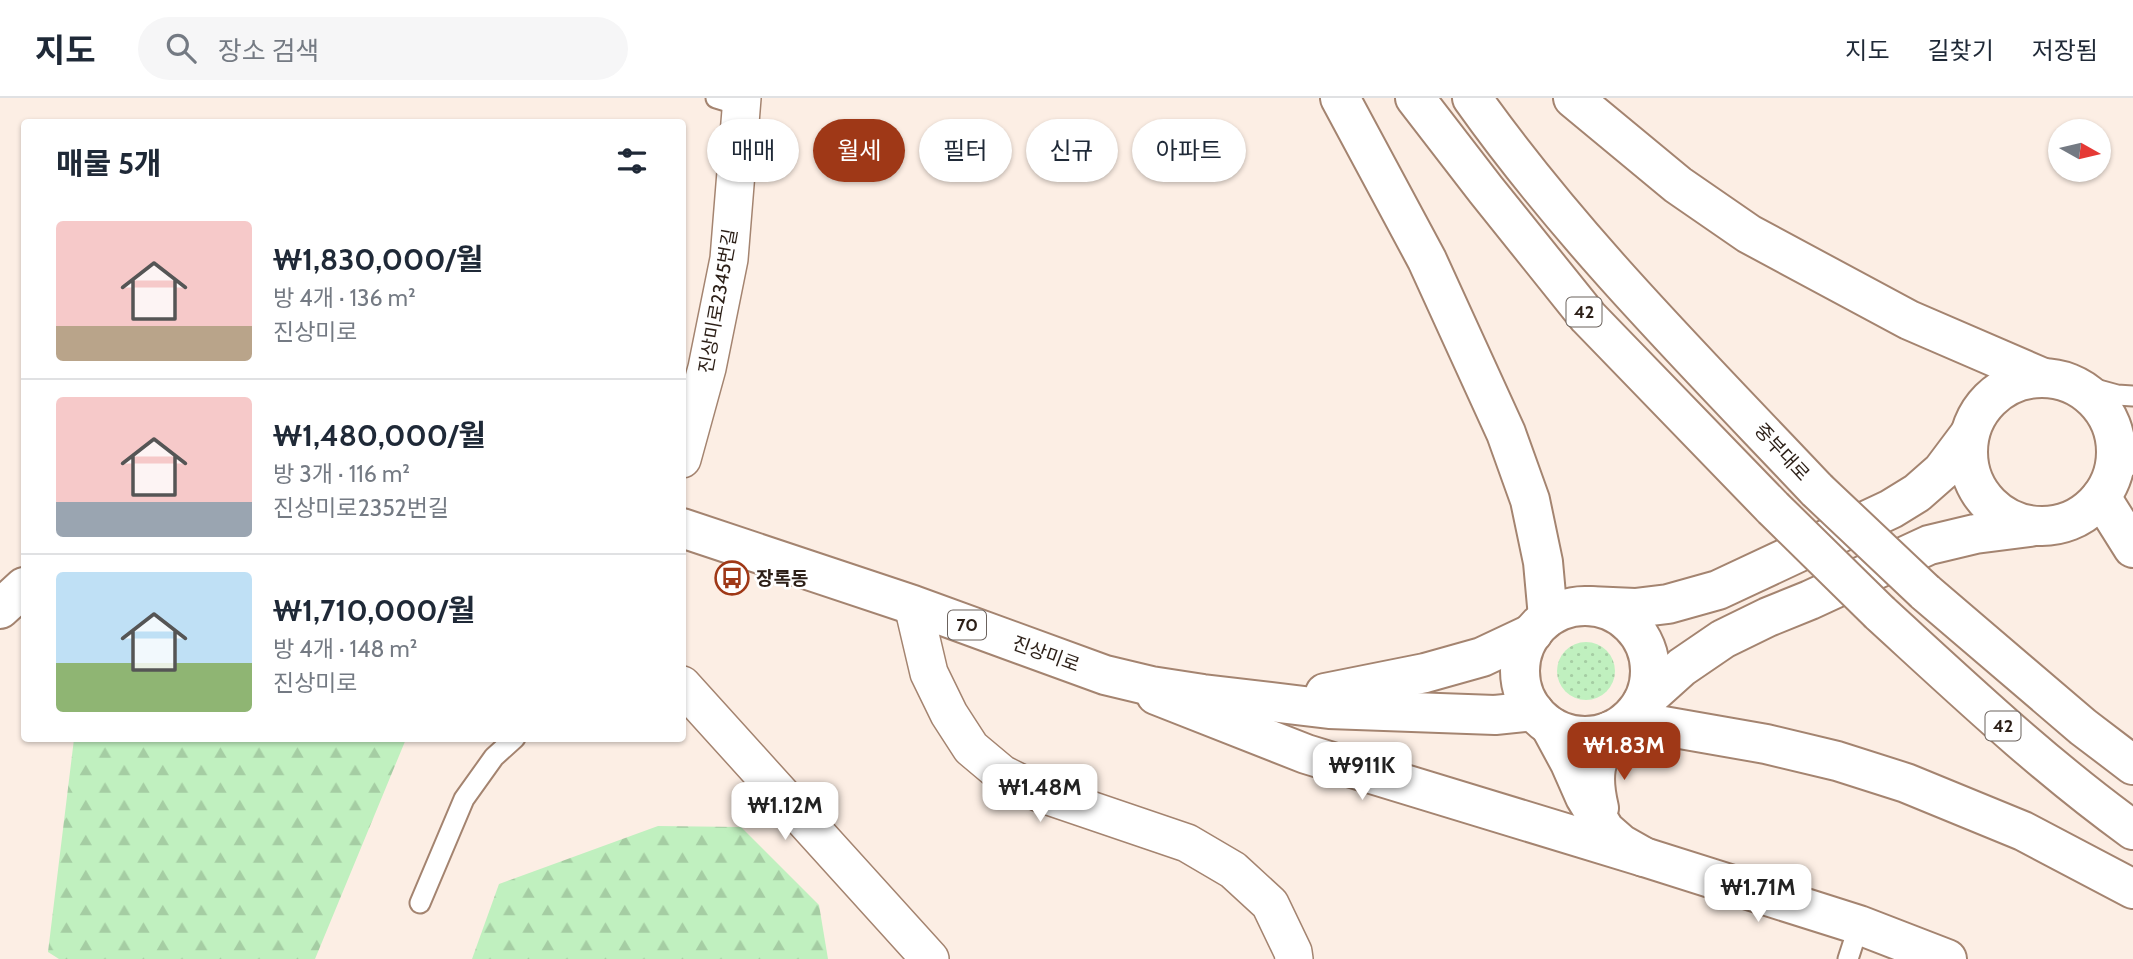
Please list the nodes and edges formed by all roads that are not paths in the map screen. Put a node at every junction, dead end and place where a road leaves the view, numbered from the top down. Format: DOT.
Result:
graph roads {
  1 [pos="1340,98"];
  2 [pos="1415,98"];
  3 [pos="1472,98"];
  4 [pos="1573,98"];
  5 [pos="734,101"];
  6 [pos="2053,379"];
  7 [pos="2133,397"];
  8 [pos="1969,435"];
  9 [pos="686,444"];
  10 [pos="2115,480"];
  11 [pos="2030,527"];
  12 [pos="686,529"];
  13 [pos="2133,548"];
  14 [pos="21,590"];
  15 [pos="913,606"];
  16 [pos="1589,606"];
  17 [pos="0,610"];
  18 [pos="1541,625"];
  19 [pos="1105,675"];
  20 [pos="686,689"];
  21 [pos="1257,700"];
  22 [pos="1627,718"];
  23 [pos="1542,719"];
  24 [pos="511,742"];
  25 [pos="2133,765"];
  26 [pos="1605,830"];
  27 [pos="2133,831"];
  28 [pos="1644,857"];
  29 [pos="2133,889"];
  30 [pos="420,904"];
  31 [pos="1854,942"];
  32 [pos="930,959"];
  33 [pos="1294,959"];
  34 [pos="1947,959"];
  1 -- 18 [label="main road"];
  2 -- 27 [label="main road, 42, bridge"];
  3 -- 25 [label="main road, 중부대로 / 42, bridge"];
  4 -- 6 [label="main road"];
  5 -- 9 [label="street, 진상미로2345번길"];
  6 -- 7 [label="lane"];
  6 -- 8 [label="main road"];
  6 -- 10 [label="main road"];
  8 -- 11 [label="main road"];
  8 -- 16 [label="main road"];
  10 -- 11 [label="main road"];
  10 -- 13 [label="main road"];
  11 -- 22 [label="main road"];
  12 -- 15 [label="main road, 진상미로 / 70"];
  14 -- 17 [label="main road"];
  15 -- 19 [label="main road, 진상미로 / 70"];
  15 -- 33 [label="street"];
  16 -- 18 [label="main road"];
  16 -- 22 [label="main road"];
  18 -- 21 [label="main road"];
  18 -- 23 [label="main road"];
  19 -- 21 [label="main road, 진상미로 / 70"];
  19 -- 28 [label="main road"];
  20 -- 32 [label="street"];
  21 -- 23 [label="main road"];
  22 -- 23 [label="main road"];
  22 -- 26 [label="main road"];
  22 -- 29 [label="main road"];
  23 -- 26 [label="main road"];
  24 -- 30 [label="lane"];
  26 -- 28 [label="main road"];
  28 -- 31 [label="main road"];
  31 -- 34 [label="main road"];
}
